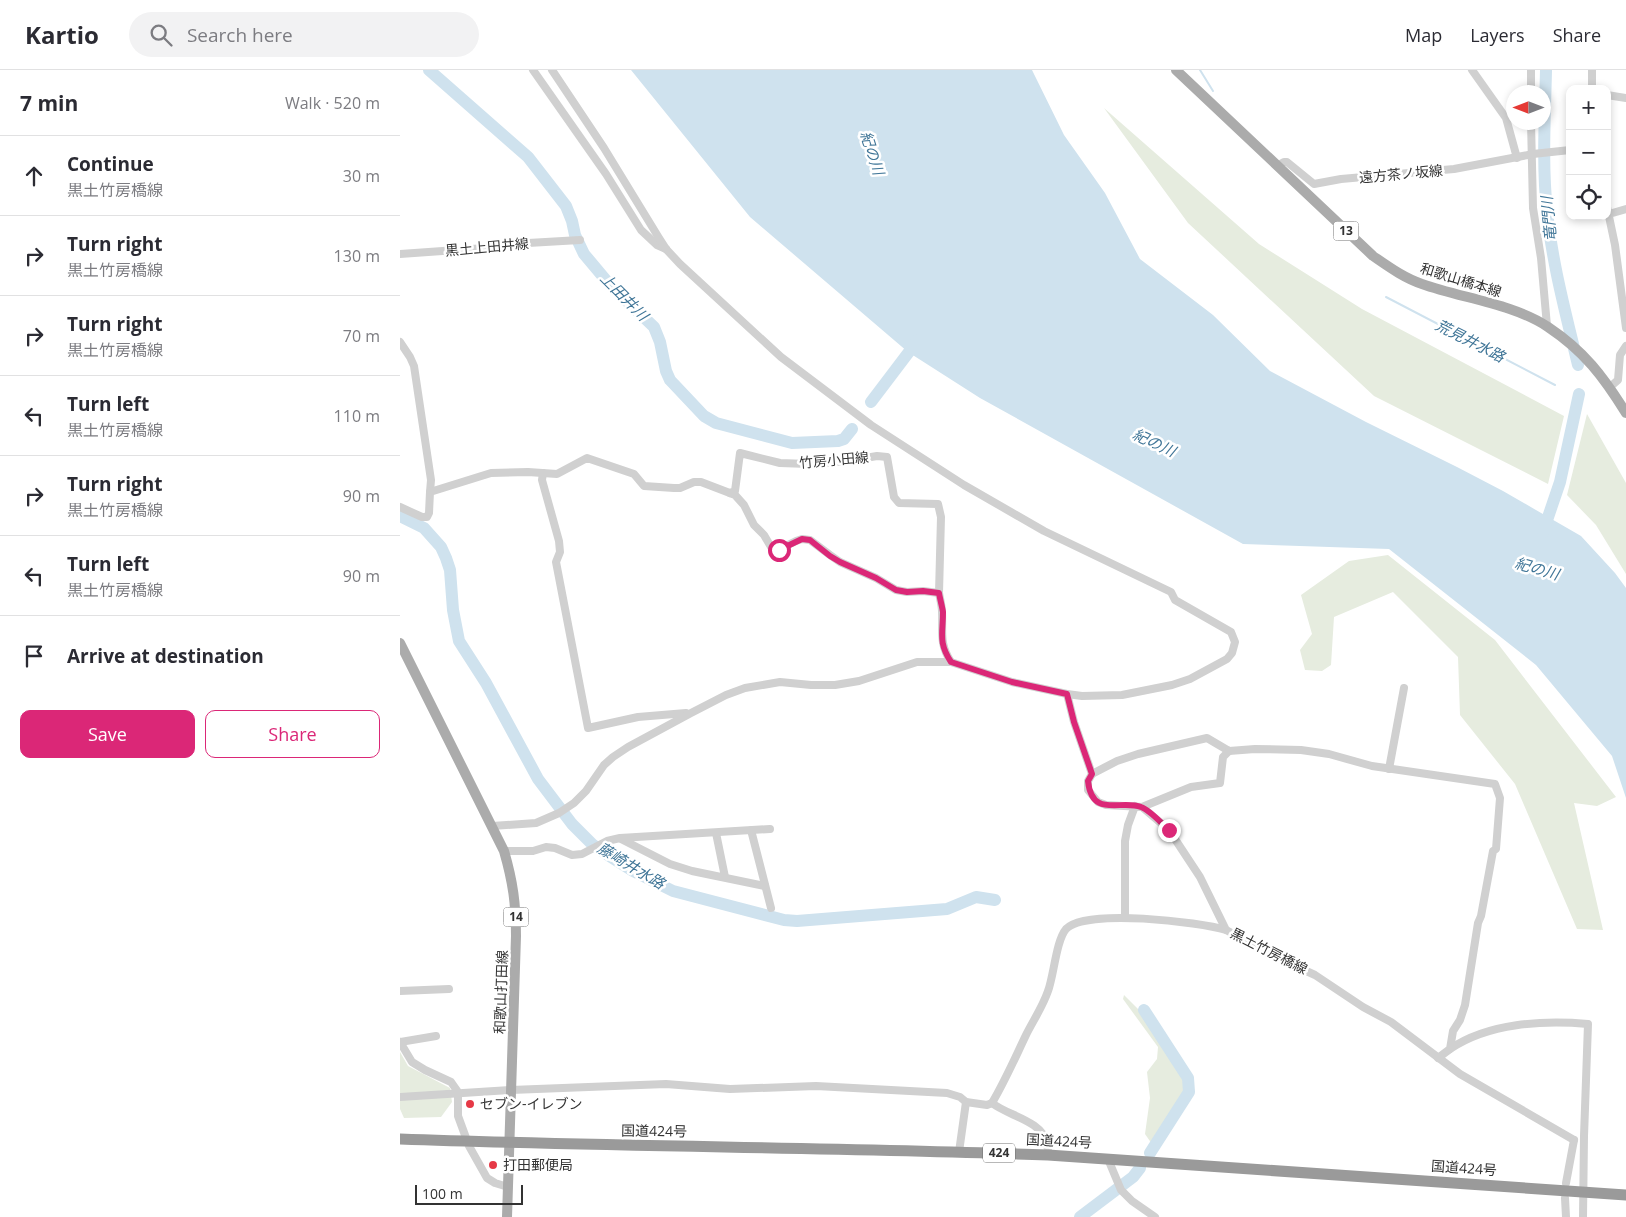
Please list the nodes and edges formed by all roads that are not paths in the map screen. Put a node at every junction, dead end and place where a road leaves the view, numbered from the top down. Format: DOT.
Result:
graph roads {
  1 [pos="533,70"];
  2 [pos="552,70"];
  3 [pos="1176,70"];
  4 [pos="1472,70"];
  5 [pos="1531,70"];
  6 [pos="1592,70"];
  7 [pos="1531,85"];
  8 [pos="1592,85"];
  9 [pos="1611,96"];
  10 [pos="1626,98"];
  11 [pos="1531,130"];
  12 [pos="1566,151"];
  13 [pos="1532,154"];
  14 [pos="1517,158"];
  15 [pos="1277,166"];
  16 [pos="1626,209"];
  17 [pos="1611,210"];
  18 [pos="1610,220"];
  19 [pos="576,240"];
  20 [pos="666,249"];
  21 [pos="400,254"];
  22 [pos="1550,328"];
  23 [pos="1626,328"];
  24 [pos="400,342"];
  25 [pos="1626,346"];
  26 [pos="1610,387"];
  27 [pos="1626,413"];
  28 [pos="543,473"];
  29 [pos="430,492"];
  30 [pos="730,493"];
  31 [pos="400,507"];
  32 [pos="939,593"];
  33 [pos="400,643"];
  34 [pos="951,662"];
  35 [pos="1404,688"];
  36 [pos="1067,694"];
  37 [pos="691,713"];
  38 [pos="1230,751"];
  39 [pos="1389,769"];
  40 [pos="1092,774"];
  41 [pos="1138,806"];
  42 [pos="492,826"];
  43 [pos="770,829"];
  44 [pos="752,830"];
  45 [pos="716,833"];
  46 [pos="620,838"];
  47 [pos="504,851"];
  48 [pos="725,878"];
  49 [pos="765,886"];
  50 [pos="770,908"];
  51 [pos="1125,918"];
  52 [pos="1226,930"];
  53 [pos="449,989"];
  54 [pos="400,991"];
  55 [pos="436,1036"];
  56 [pos="400,1042"];
  57 [pos="1450,1049"];
  58 [pos="1438,1058"];
  59 [pos="511,1090"];
  60 [pos="458,1092"];
  61 [pos="400,1097"];
  62 [pos="966,1102"];
  63 [pos="992,1103"];
  64 [pos="1584,1136"];
  65 [pos="400,1139"];
  66 [pos="1574,1140"];
  67 [pos="468,1142"];
  68 [pos="510,1143"];
  69 [pos="959,1152"];
  70 [pos="1048,1155"];
  71 [pos="1108,1159"];
  72 [pos="1566,1183"];
  73 [pos="508,1187"];
  74 [pos="1583,1192"];
  75 [pos="1626,1195"];
  76 [pos="1565,1198"];
  77 [pos="507,1217"];
  78 [pos="1155,1217"];
  79 [pos="1566,1217"];
  80 [pos="1583,1217"];
  1 -- 20 [label="street"];
  2 -- 20 [label="street"];
  3 -- 15 [label="main road, 和歌山橋本線 / 13"];
  4 -- 14 [label="street"];
  5 -- 7 [label="street"];
  6 -- 8 [label="street"];
  9 -- 10 [label="street"];
  11 -- 13 [label="street"];
  12 -- 13 [label="street, 遠方茶ノ坂線"];
  13 -- 14 [label="street, 遠方茶ノ坂線"];
  13 -- 22 [label="street"];
  14 -- 15 [label="street, 遠方茶ノ坂線"];
  15 -- 22 [label="main road, 和歌山橋本線 / 13"];
  16 -- 17 [label="street"];
  18 -- 23 [label="street"];
  19 -- 21 [label="street, 黒土上田井線"];
  20 -- 36 [label="street"];
  22 -- 26 [label="main road, 和歌山橋本線 / 13"];
  24 -- 29 [label="street"];
  25 -- 26 [label="street"];
  26 -- 27 [label="main road, 和歌山橋本線 / 13"];
  28 -- 29 [label="street"];
  28 -- 30 [label="street"];
  28 -- 37 [label="street"];
  29 -- 31 [label="street"];
  30 -- 32 [label="street"];
  30 -- 32 [label="street, 竹房小田線"];
  32 -- 34 [label="street"];
  33 -- 42 [label="main road, 和歌山打田線 / 14"];
  34 -- 36 [label="street"];
  34 -- 37 [label="street"];
  35 -- 39 [label="street"];
  36 -- 40 [label="street"];
  37 -- 42 [label="street"];
  38 -- 39 [label="street"];
  38 -- 40 [label="street"];
  38 -- 41 [label="street"];
  39 -- 57 [label="street"];
  40 -- 41 [label="street"];
  41 -- 51 [label="street"];
  41 -- 52 [label="street, 黒土竹房橋線"];
  42 -- 47 [label="main road, 和歌山打田線 / 14"];
  43 -- 44 [label="street"];
  44 -- 45 [label="street"];
  44 -- 49 [label="street"];
  45 -- 46 [label="street"];
  45 -- 48 [label="street"];
  46 -- 47 [label="street"];
  46 -- 48 [label="street"];
  47 -- 59 [label="main road, 和歌山打田線 / 14"];
  48 -- 49 [label="street"];
  49 -- 50 [label="street"];
  51 -- 52 [label="street"];
  51 -- 63 [label="street"];
  52 -- 58 [label="street, 黒土竹房橋線"];
  53 -- 54 [label="street"];
  55 -- 56 [label="street"];
  56 -- 60 [label="street"];
  57 -- 58 [label="street"];
  57 -- 64 [label="street"];
  58 -- 66 [label="street, 黒土竹房橋線"];
  59 -- 60 [label="street"];
  59 -- 62 [label="street"];
  59 -- 68 [label="main road, 和歌山打田線 / 14"];
  60 -- 61 [label="street"];
  60 -- 67 [label="street"];
  62 -- 63 [label="street"];
  62 -- 69 [label="street"];
  63 -- 70 [label="street"];
  64 -- 66 [label="street"];
  64 -- 74 [label="street"];
  65 -- 67 [label="highway, 国道424号 / 424"];
  66 -- 72 [label="street"];
  67 -- 68 [label="highway, 国道424号 / 424"];
  67 -- 73 [label="street"];
  68 -- 69 [label="highway, 国道424号 / 424"];
  68 -- 73 [label="main road, 和歌山打田線 / 14"];
  69 -- 70 [label="highway, 国道424号 / 424"];
  70 -- 71 [label="highway, 国道424号 / 424"];
  71 -- 74 [label="highway, 国道424号 / 424"];
  71 -- 78 [label="street"];
  73 -- 77 [label="main road, 和歌山打田線 / 14"];
  74 -- 75 [label="highway, 国道424号 / 424"];
  74 -- 80 [label="street"];
  76 -- 79 [label="street"];
}
